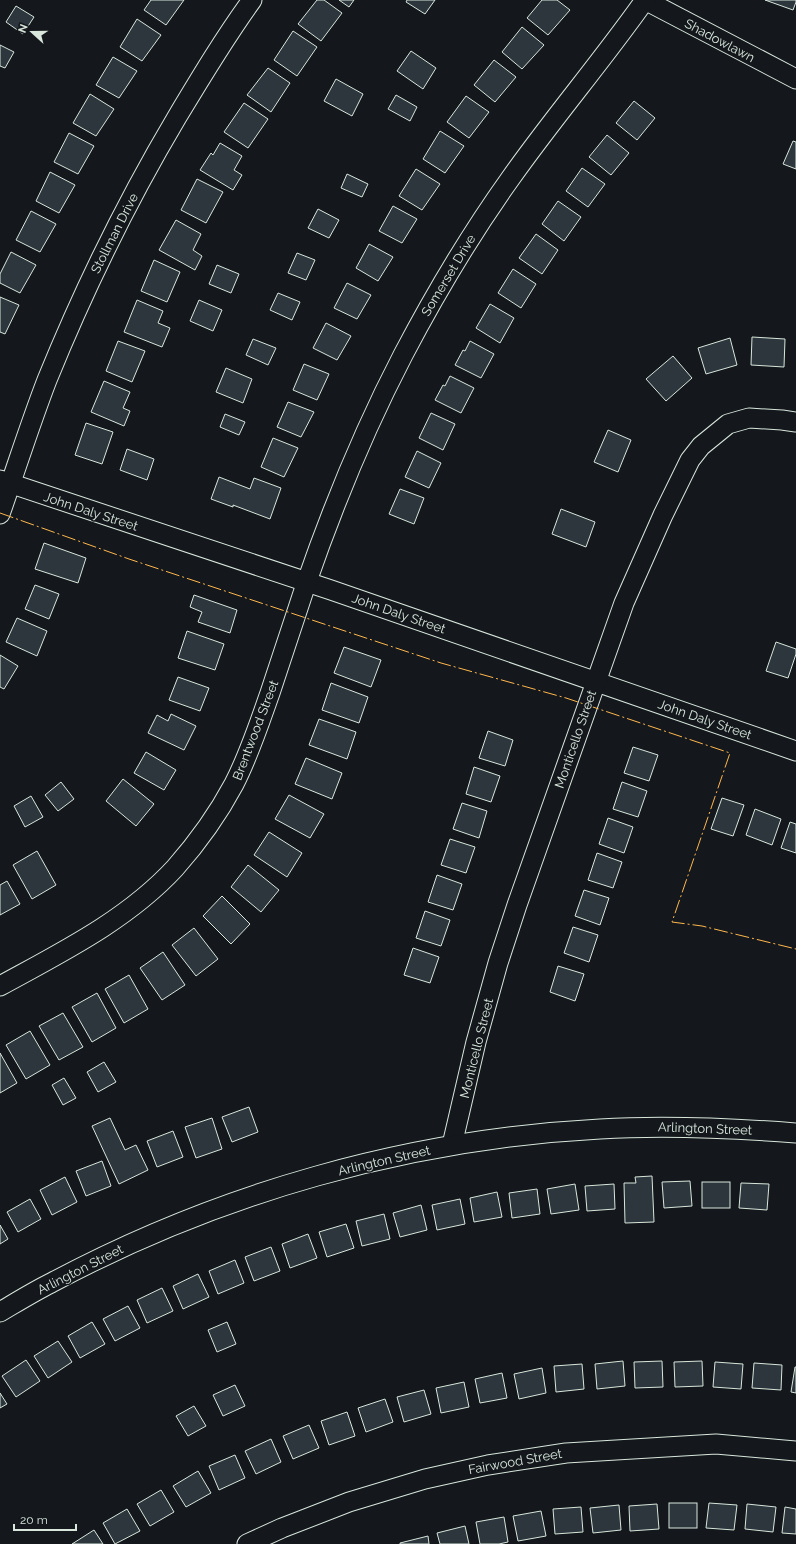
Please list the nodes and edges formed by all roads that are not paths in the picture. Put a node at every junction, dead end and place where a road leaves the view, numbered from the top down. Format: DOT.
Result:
graph roads {
  1 [pos="252,0"];
  2 [pos="645,0"];
  3 [pos="796,79"];
  4 [pos="796,422"];
  5 [pos="5,482"];
  6 [pos="0,514"];
  7 [pos="307,582"];
  8 [pos="596,681"];
  9 [pos="796,751"];
  10 [pos="0,986"];
  11 [pos="796,1133"];
  12 [pos="452,1145"];
  13 [pos="0,1312"];
  14 [pos="796,1451"];
  15 [pos="247,1544"];
  1 -- 5 [label="street, Stollman Drive"];
  2 -- 3 [label="street, Shadowlawn"];
  2 -- 7 [label="street, Somerset Drive"];
  4 -- 8 [label="street, Monticello Street"];
  5 -- 6 [label="street, Stollman Drive"];
  5 -- 7 [label="street, John Daly Street"];
  7 -- 8 [label="street, John Daly Street"];
  7 -- 10 [label="street, Brentwood Street"];
  8 -- 9 [label="street, John Daly Street"];
  8 -- 12 [label="street, Monticello Street"];
  11 -- 12 [label="street, Arlington Street"];
  12 -- 13 [label="street, Arlington Street"];
  14 -- 15 [label="street, Fairwood Street"];
}
